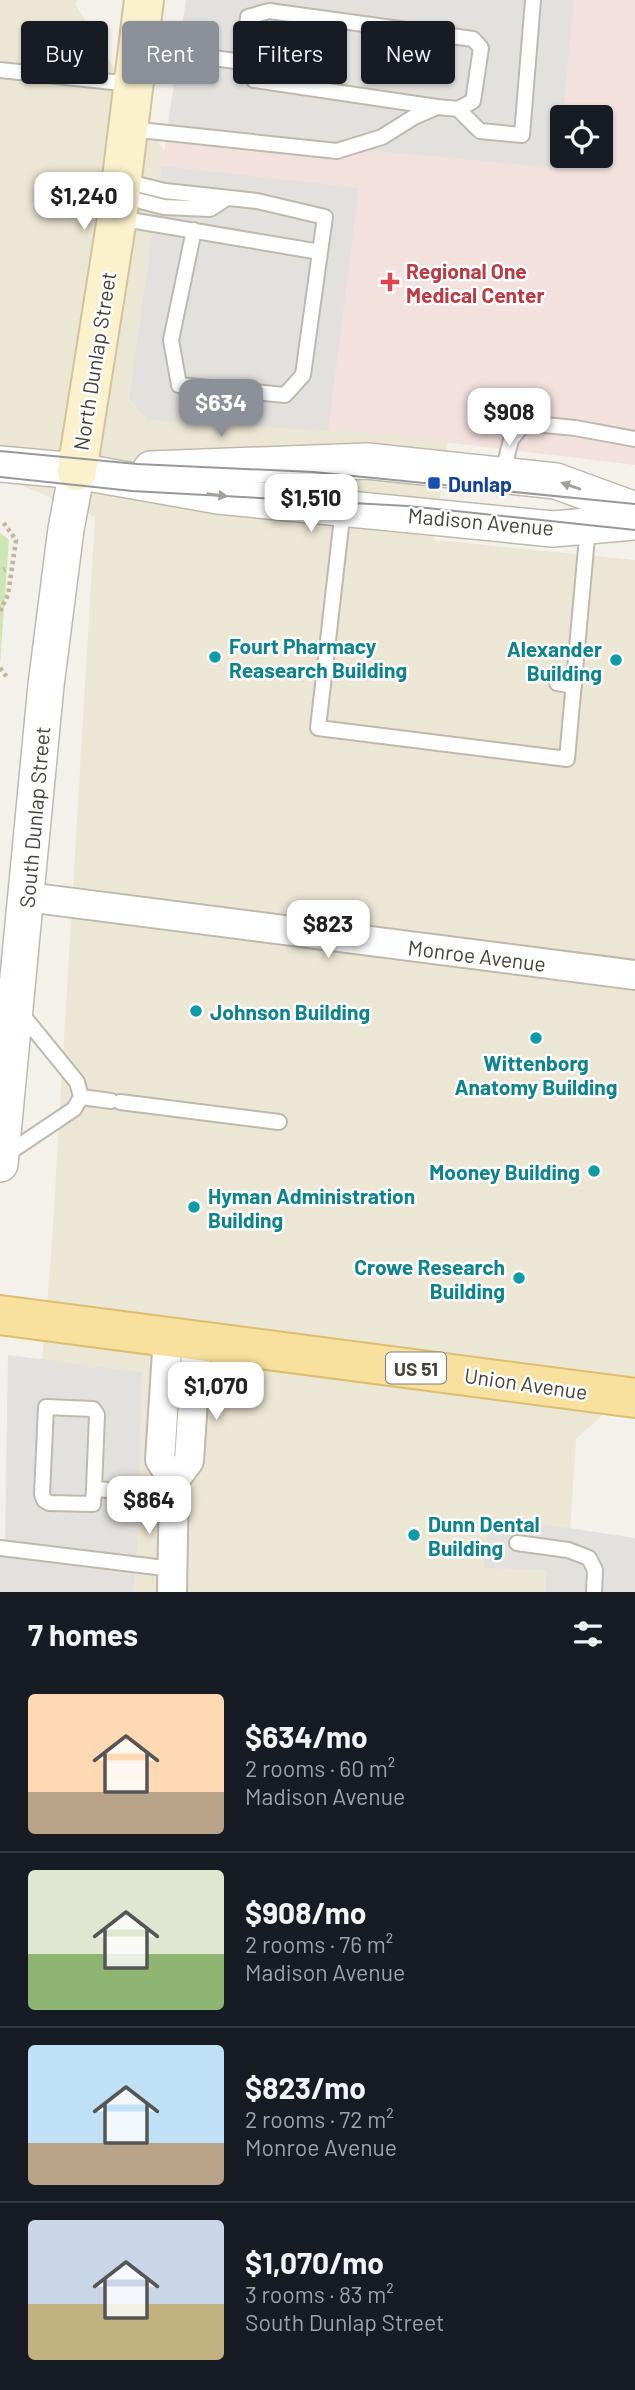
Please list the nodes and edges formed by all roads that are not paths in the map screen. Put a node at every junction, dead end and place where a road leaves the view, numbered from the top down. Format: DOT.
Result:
graph roads {
  1 [pos="144,0"];
  2 [pos="533,0"];
  3 [pos="141,21"];
  4 [pos="248,21"];
  5 [pos="345,21"];
  6 [pos="347,21"];
  7 [pos="122,66"];
  8 [pos="0,70"];
  9 [pos="134,84"];
  10 [pos="281,84"];
  11 [pos="437,107"];
  12 [pos="458,109"];
  13 [pos="128,129"];
  14 [pos="119,198"];
  15 [pos="194,230"];
  16 [pos="320,252"];
  17 [pos="635,439"];
  18 [pos="0,464"];
  19 [pos="77,471"];
  20 [pos="502,475"];
  21 [pos="343,509"];
  22 [pos="635,510"];
  23 [pos="635,522"];
  24 [pos="588,526"];
  25 [pos="558,683"];
  26 [pos="574,686"];
  27 [pos="27,897"];
  28 [pos="635,975"];
  29 [pos="17,1007"];
  30 [pos="81,1097"];
  31 [pos="279,1122"];
  32 [pos="0,1159"];
  33 [pos="0,1164"];
  34 [pos="0,1315"];
  35 [pos="182,1337"];
  36 [pos="635,1398"];
  37 [pos="173,1488"];
  38 [pos="94,1489"];
  39 [pos="517,1544"];
  40 [pos="0,1548"];
  41 [pos="173,1580"];
  42 [pos="594,1592"];
  1 -- 3 [label="main road, North Dunlap Street"];
  2 -- 12 [label="lane"];
  4 -- 5 [label="lane"];
  6 -- 12 [label="lane"];
  7 -- 8 [label="lane"];
  9 -- 13 [label="main road, North Dunlap Street"];
  10 -- 11 [label="lane"];
  11 -- 12 [label="lane"];
  11 -- 13 [label="lane"];
  13 -- 14 [label="main road, North Dunlap Street"];
  14 -- 15 [label="lane"];
  14 -- 16 [label="lane"];
  14 -- 19 [label="main road, North Dunlap Street"];
  15 -- 16 [label="lane"];
  15 -- 16 [label="lane"];
  17 -- 20 [label="lane"];
  18 -- 19 [label="street, Madison Avenue"];
  19 -- 20 [label="street, Madison Avenue"];
  19 -- 21 [label="street, Madison Avenue, one-way"];
  19 -- 27 [label="street, South Dunlap Street"];
  22 -- 20 [label="street, Madison Avenue, one-way"];
  21 -- 24 [label="street, Madison Avenue"];
  21 -- 26 [label="lane"];
  23 -- 24 [label="street, Madison Avenue"];
  24 -- 26 [label="lane"];
  25 -- 26 [label="lane"];
  27 -- 28 [label="street, Monroe Avenue"];
  27 -- 29 [label="street, South Dunlap Street"];
  29 -- 30 [label="lane"];
  29 -- 32 [label="street, South Dunlap Street"];
  30 -- 31 [label="lane"];
  30 -- 32 [label="lane"];
  32 -- 33 [label="street, South Dunlap Street"];
  34 -- 35 [label="main road, Union Avenue / US 51"];
  35 -- 36 [label="main road, Union Avenue / US 51"];
  35 -- 37 [label="street"];
  37 -- 38 [label="lane"];
  37 -- 41 [label="street"];
  38 -- 38 [label="lane"];
  39 -- 42 [label="lane"];
  40 -- 41 [label="lane"];
}
